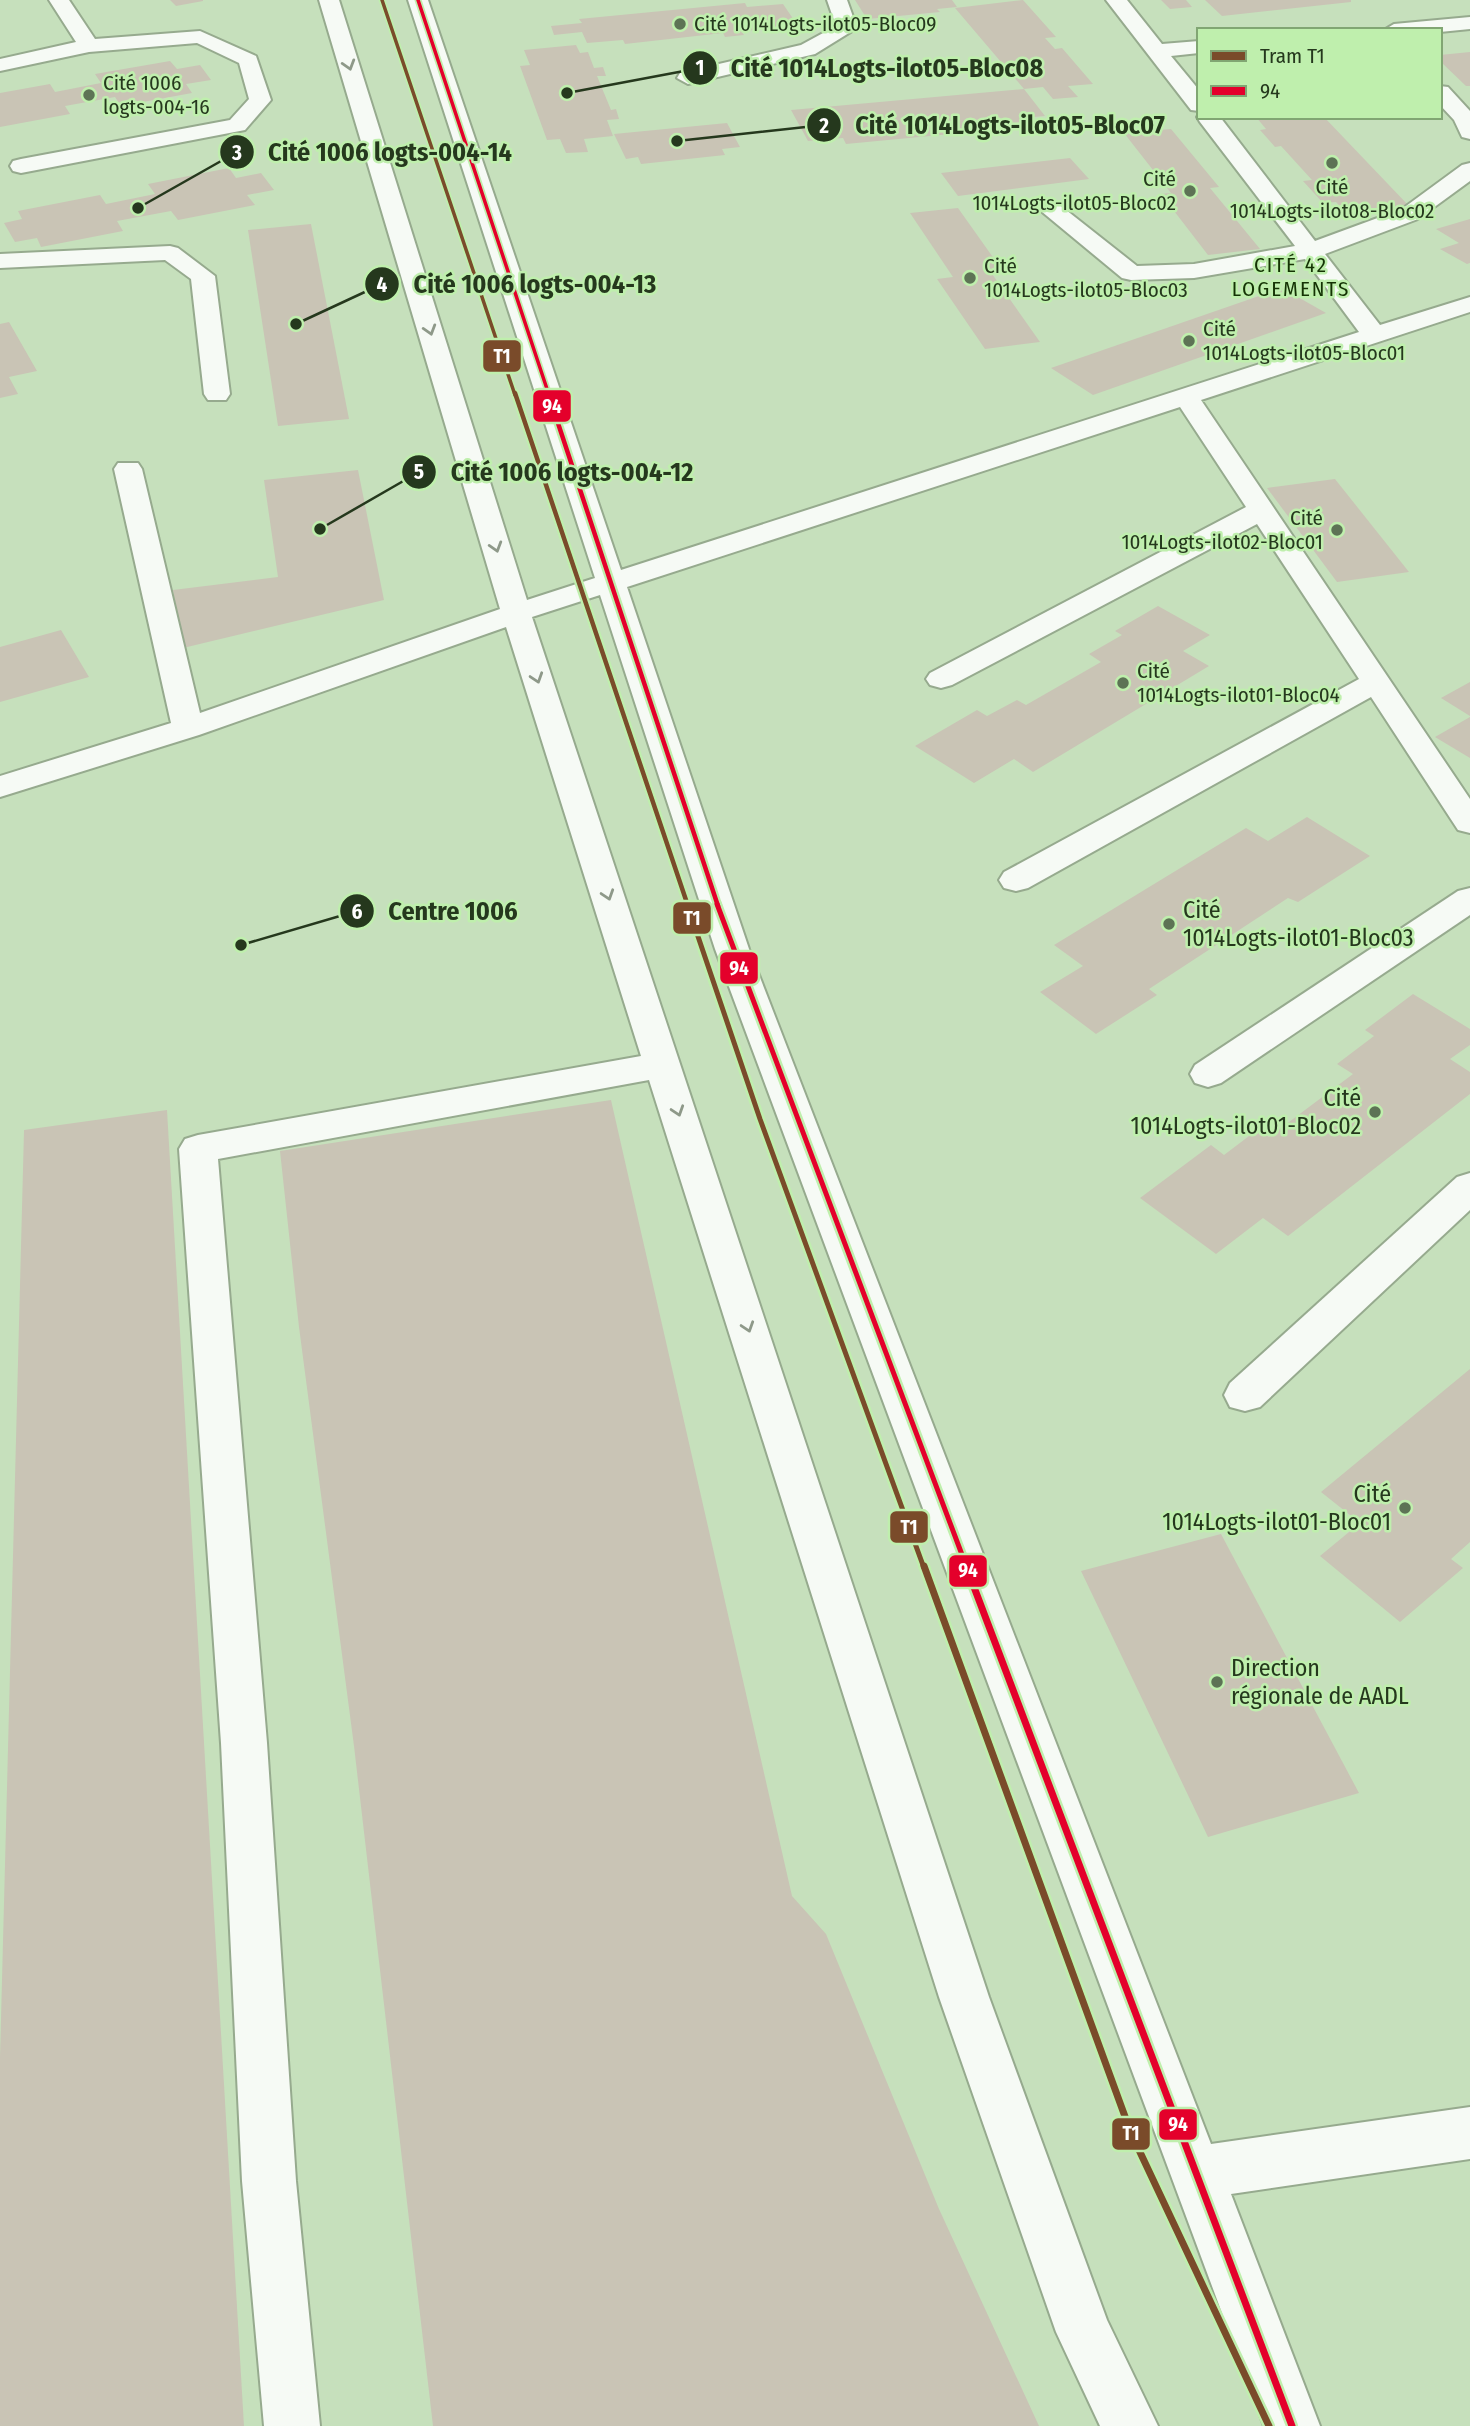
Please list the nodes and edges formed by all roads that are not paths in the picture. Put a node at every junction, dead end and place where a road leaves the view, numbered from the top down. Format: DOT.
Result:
graph roads {
  1 [pos="59,0"];
  2 [pos="329,0"];
  3 [pos="418,0"];
  4 [pos="836,0"];
  5 [pos="1116,0"];
  6 [pos="1470,23"];
  7 [pos="1416,28"];
  8 [pos="89,46"];
  9 [pos="1197,47"];
  10 [pos="1157,51"];
  11 [pos="0,65"];
  12 [pos="688,78"];
  13 [pos="1442,94"];
  14 [pos="1197,102"];
  15 [pos="1210,119"];
  16 [pos="1470,132"];
  17 [pos="21,166"];
  18 [pos="1470,170"];
  19 [pos="1054,211"];
  20 [pos="1310,251"];
  21 [pos="0,261"];
  22 [pos="1470,304"];
  23 [pos="1375,335"];
  24 [pos="217,394"];
  25 [pos="1186,396"];
  26 [pos="128,469"];
  27 [pos="1262,510"];
  28 [pos="611,583"];
  29 [pos="516,613"];
  30 [pos="942,679"];
  31 [pos="1376,682"];
  32 [pos="188,728"];
  33 [pos="0,787"];
  34 [pos="1470,823"];
  35 [pos="1016,880"];
  36 [pos="1470,899"];
  37 [pos="663,1065"];
  38 [pos="1208,1074"];
  39 [pos="1470,1188"];
  40 [pos="1245,1395"];
  41 [pos="1470,2133"];
  42 [pos="1196,2173"];
  43 [pos="292,2426"];
  44 [pos="1130,2426"];
  45 [pos="1292,2426"];
  1 -- 8 [label="street"];
  2 -- 29 [label="street, one-way"];
  3 -- 28 [label="street"];
  4 -- 12 [label="street"];
  5 -- 10 [label="street"];
  6 -- 7 [label="street"];
  8 -- 11 [label="street"];
  8 -- 17 [label="street"];
  9 -- 10 [label="street"];
  10 -- 14 [label="street"];
  13 -- 16 [label="street"];
  15 -- 20 [label="street"];
  18 -- 20 [label="street"];
  19 -- 20 [label="street"];
  20 -- 23 [label="street"];
  21 -- 24 [label="street"];
  22 -- 23 [label="street"];
  23 -- 25 [label="street"];
  25 -- 27 [label="street"];
  25 -- 28 [label="street"];
  26 -- 32 [label="street"];
  27 -- 30 [label="street"];
  27 -- 31 [label="street"];
  28 -- 29 [label="street"];
  28 -- 42 [label="street"];
  29 -- 32 [label="street"];
  29 -- 37 [label="street, one-way"];
  31 -- 34 [label="street"];
  31 -- 35 [label="street"];
  32 -- 33 [label="street"];
  36 -- 38 [label="street"];
  37 -- 43 [label="street"];
  37 -- 44 [label="street, one-way"];
  39 -- 40 [label="street"];
  41 -- 42 [label="street"];
  42 -- 45 [label="street"];
}
